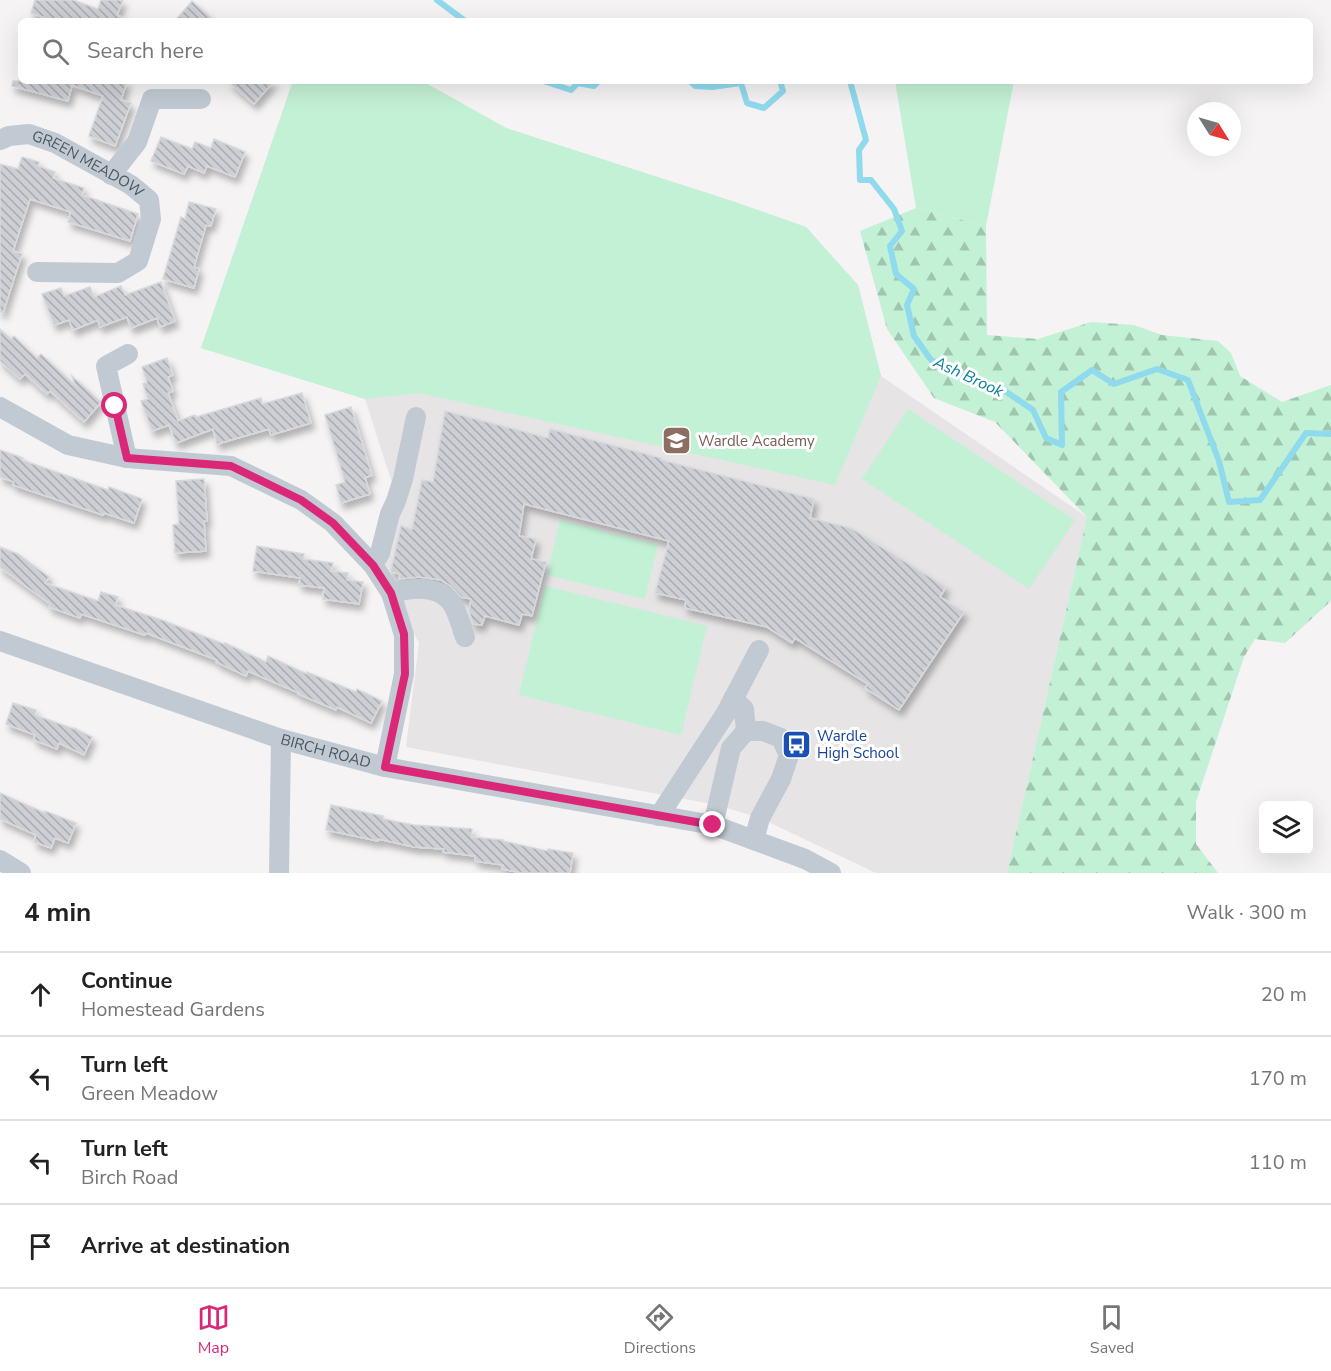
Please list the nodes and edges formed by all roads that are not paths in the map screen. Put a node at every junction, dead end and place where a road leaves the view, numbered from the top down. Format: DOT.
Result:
graph roads {
  1 [pos="201,99"];
  2 [pos="0,140"];
  3 [pos="111,175"];
  4 [pos="37,272"];
  5 [pos="128,354"];
  6 [pos="0,407"];
  7 [pos="416,417"];
  8 [pos="127,458"];
  9 [pos="373,565"];
  10 [pos="391,593"];
  11 [pos="465,637"];
  12 [pos="0,641"];
  13 [pos="759,650"];
  14 [pos="733,699"];
  15 [pos="746,731"];
  16 [pos="280,739"];
  17 [pos="385,767"];
  18 [pos="659,816"];
  19 [pos="713,825"];
  20 [pos="754,840"];
  21 [pos="0,860"];
  22 [pos="275,872"];
  23 [pos="21,873"];
  24 [pos="831,873"];
  1 -- 3 [label="street"];
  2 -- 3 [label="street, GREEN MEADOW"];
  3 -- 4 [label="street, GREEN MEADOW"];
  5 -- 8 [label="street"];
  6 -- 8 [label="street"];
  7 -- 9 [label="street"];
  8 -- 9 [label="street"];
  9 -- 10 [label="street"];
  10 -- 11 [label="street"];
  10 -- 17 [label="street"];
  12 -- 16 [label="street, BIRCH ROAD"];
  13 -- 14 [label="street"];
  14 -- 15 [label="street"];
  14 -- 18 [label="street"];
  15 -- 19 [label="street"];
  15 -- 20 [label="street"];
  16 -- 17 [label="street, BIRCH ROAD"];
  16 -- 22 [label="street"];
  17 -- 18 [label="street, BIRCH ROAD"];
  18 -- 19 [label="street, BIRCH ROAD"];
  19 -- 20 [label="street, BIRCH ROAD"];
  20 -- 24 [label="street, BIRCH ROAD"];
  21 -- 23 [label="street"];
}
